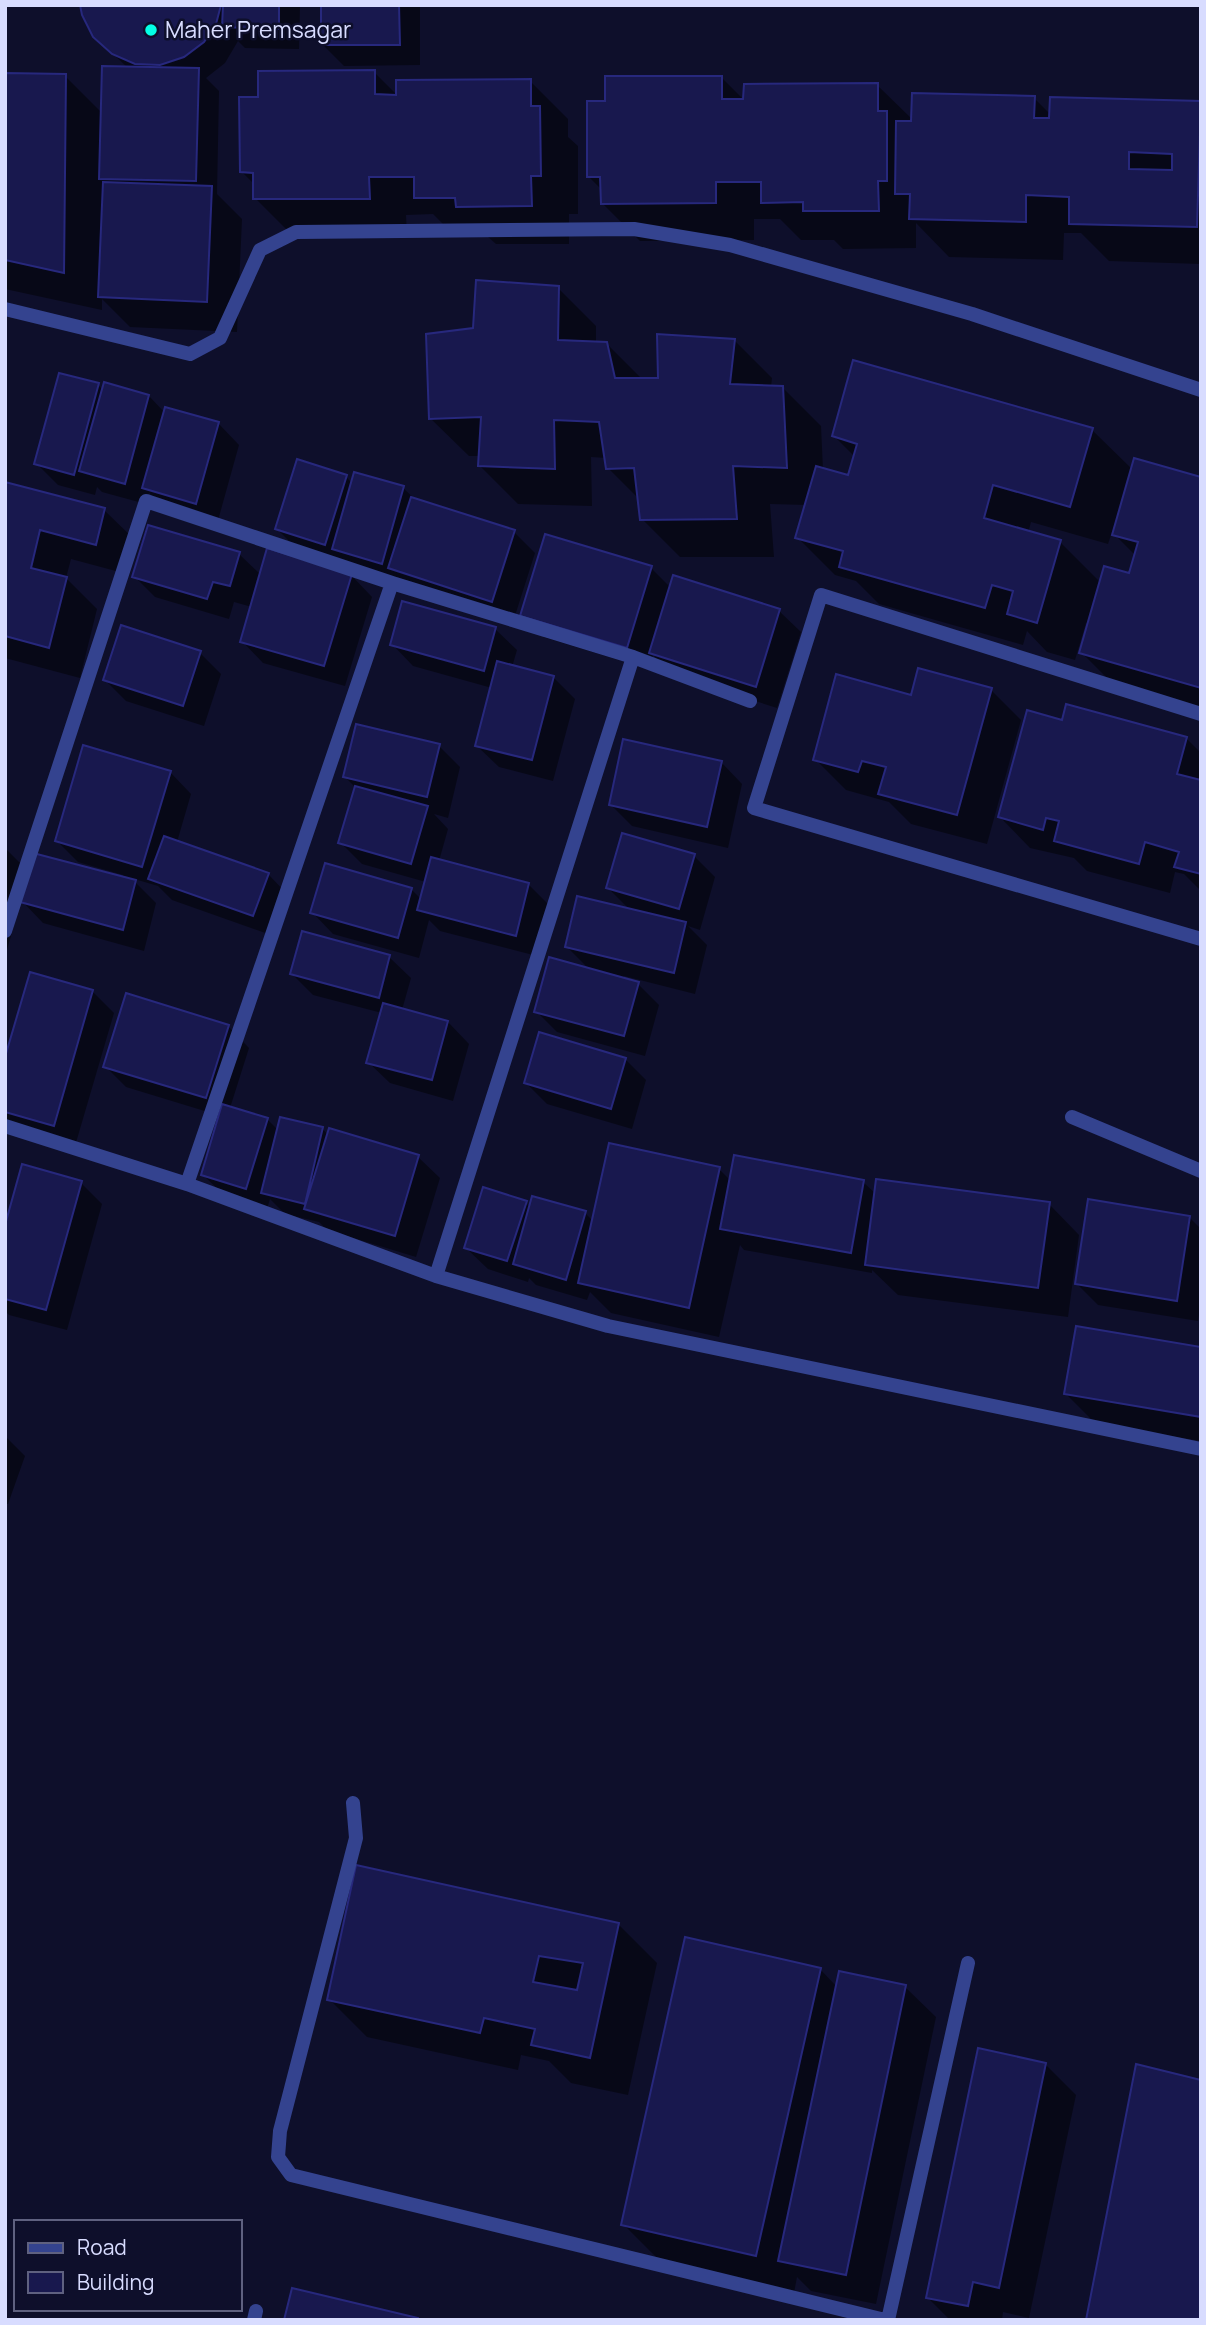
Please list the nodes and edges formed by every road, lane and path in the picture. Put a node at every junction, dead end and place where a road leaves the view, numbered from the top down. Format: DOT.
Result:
graph roads {
  1 [pos="5,309"];
  2 [pos="1201,390"];
  3 [pos="393,583"];
  4 [pos="633,657"];
  5 [pos="750,701"];
  6 [pos="1201,714"];
  7 [pos="5,931"];
  8 [pos="1201,939"];
  9 [pos="1072,1117"];
  10 [pos="5,1126"];
  11 [pos="1201,1171"];
  12 [pos="187,1184"];
  13 [pos="436,1276"];
  14 [pos="1201,1449"];
  15 [pos="354,1803"];
  16 [pos="968,1963"];
  17 [pos="886,2320"];
  1 -- 2 [label="street"];
  3 -- 4 [label="street"];
  3 -- 7 [label="street"];
  3 -- 12 [label="street"];
  4 -- 5 [label="street"];
  4 -- 13 [label="street"];
  6 -- 8 [label="street"];
  9 -- 11 [label="street"];
  10 -- 12 [label="street"];
  12 -- 13 [label="street"];
  13 -- 14 [label="street"];
  15 -- 17 [label="street"];
  16 -- 17 [label="street"];
}
